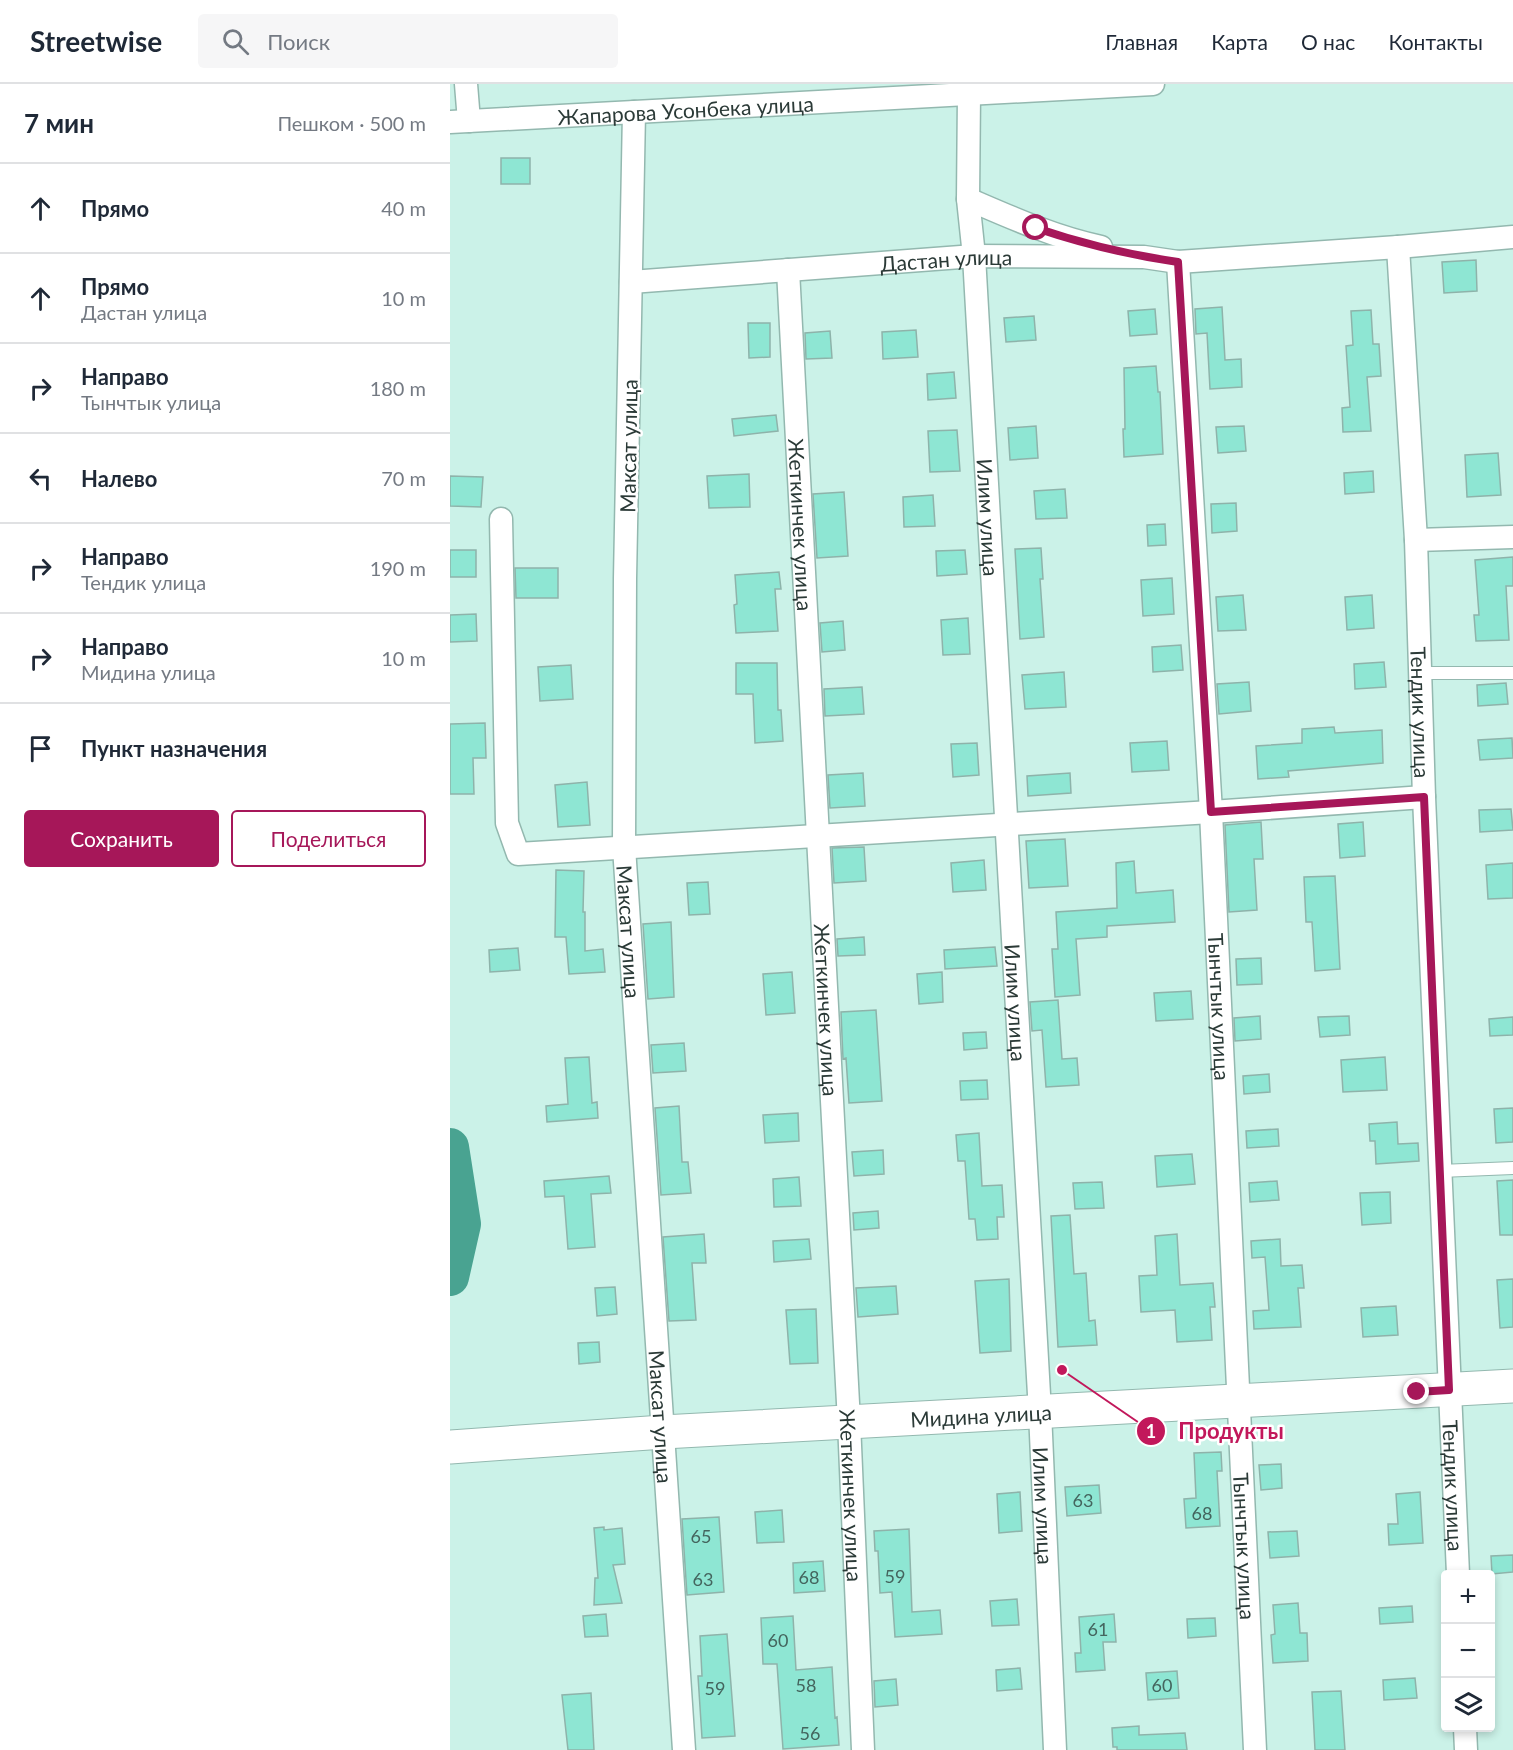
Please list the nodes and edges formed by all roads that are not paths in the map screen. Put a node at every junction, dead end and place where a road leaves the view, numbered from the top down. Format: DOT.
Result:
graph roads {
  1 [pos="466,84"];
  2 [pos="1153,84"];
  3 [pos="969,94"];
  4 [pos="634,112"];
  5 [pos="459,122"];
  6 [pos="968,199"];
  7 [pos="1513,237"];
  8 [pos="1398,247"];
  9 [pos="974,256"];
  10 [pos="1144,257"];
  11 [pos="1178,262"];
  12 [pos="788,270"];
  13 [pos="631,282"];
  14 [pos="501,519"];
  15 [pos="1513,537"];
  16 [pos="1416,540"];
  17 [pos="1420,673"];
  18 [pos="1513,673"];
  19 [pos="1424,797"];
  20 [pos="1211,812"];
  21 [pos="1006,824"];
  22 [pos="818,836"];
  23 [pos="624,847"];
  24 [pos="1513,1168"];
  25 [pos="1440,1171"];
  26 [pos="1513,1386"];
  27 [pos="1449,1390"];
  28 [pos="1240,1401"];
  29 [pos="1040,1412"];
  30 [pos="849,1422"];
  31 [pos="663,1432"];
  32 [pos="450,1447"];
  33 [pos="1458,1570"];
  34 [pos="1465,1732"];
  35 [pos="684,1750"];
  36 [pos="863,1750"];
  37 [pos="1055,1750"];
  38 [pos="1255,1750"];
  39 [pos="1467,1750"];
  1 -- 5 [label="street"];
  2 -- 3 [label="street, Жапарова Усонбека улица"];
  3 -- 4 [label="street, Жапарова Усонбека улица"];
  3 -- 6 [label="street, Илим улица"];
  4 -- 5 [label="street, Жапарова Усонбека улица"];
  4 -- 13 [label="street, Максат улица"];
  6 -- 9 [label="street, Илим улица"];
  6 -- 10 [label="street"];
  7 -- 8 [label="street, Дастан улица"];
  8 -- 11 [label="street, Дастан улица"];
  8 -- 16 [label="street, Тендик улица"];
  9 -- 10 [label="street, Дастан улица"];
  9 -- 12 [label="street, Дастан улица"];
  9 -- 21 [label="street, Илим улица"];
  10 -- 11 [label="street, Дастан улица"];
  11 -- 20 [label="street, Тынчтык улица"];
  12 -- 13 [label="street, Дастан улица"];
  12 -- 22 [label="street, Жеткинчек улица"];
  13 -- 23 [label="street, Максат улица"];
  14 -- 23 [label="street"];
  15 -- 16 [label="street"];
  16 -- 17 [label="street, Тендик улица"];
  17 -- 18 [label="lane"];
  17 -- 19 [label="street, Тендик улица"];
  19 -- 20 [label="street"];
  19 -- 25 [label="street, Тендик улица"];
  20 -- 21 [label="street"];
  20 -- 28 [label="street, Тынчтык улица"];
  21 -- 22 [label="street"];
  21 -- 29 [label="street, Илим улица"];
  22 -- 23 [label="street"];
  22 -- 30 [label="street, Жеткинчек улица"];
  23 -- 31 [label="street, Максат улица"];
  24 -- 25 [label="lane"];
  25 -- 27 [label="street, Тендик улица"];
  26 -- 27 [label="street, Мидина улица"];
  27 -- 28 [label="street, Мидина улица"];
  27 -- 33 [label="street, Тендик улица"];
  28 -- 29 [label="street, Мидина улица"];
  28 -- 38 [label="street, Тынчтык улица"];
  29 -- 30 [label="street, Мидина улица"];
  29 -- 37 [label="street, Илим улица"];
  30 -- 31 [label="street, Мидина улица"];
  30 -- 36 [label="street, Жеткинчек улица"];
  31 -- 32 [label="street, Мидина улица"];
  31 -- 35 [label="street, Максат улица"];
  34 -- 39 [label="street"];
}
